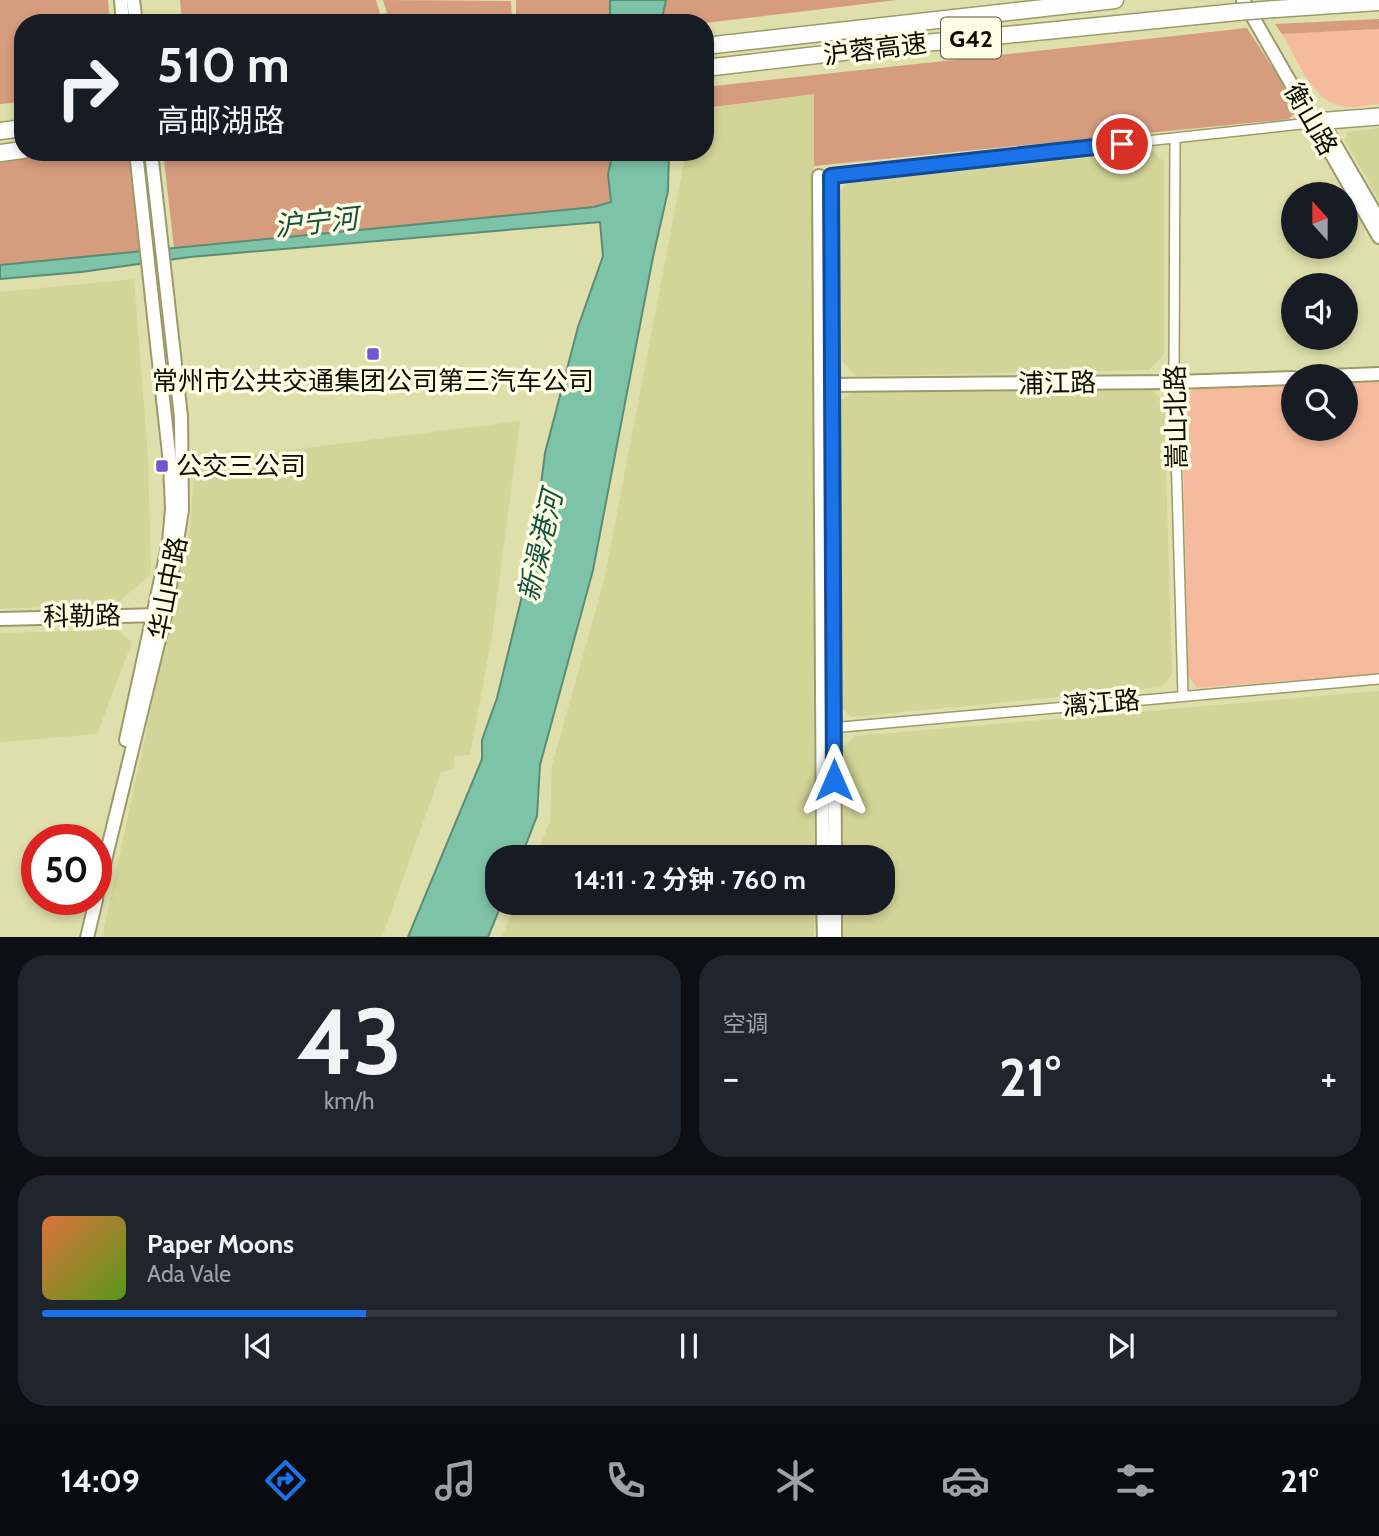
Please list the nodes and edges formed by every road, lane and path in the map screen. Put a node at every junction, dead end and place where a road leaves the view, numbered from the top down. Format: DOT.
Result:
graph roads {
  1 [pos="1115,0"];
  2 [pos="1252,0"];
  3 [pos="1379,2"];
  4 [pos="1240,6"];
  5 [pos="714,45"];
  6 [pos="714,67"];
  7 [pos="1379,113"];
  8 [pos="1379,120"];
  9 [pos="1314,122"];
  10 [pos="1175,139"];
  11 [pos="137,161"];
  12 [pos="152,161"];
  13 [pos="825,176"];
  14 [pos="1379,220"];
  15 [pos="1379,237"];
  16 [pos="1379,374"];
  17 [pos="1358,375"];
  18 [pos="1281,378"];
  19 [pos="1174,382"];
  20 [pos="826,385"];
  21 [pos="159,615"];
  22 [pos="0,619"];
  23 [pos="1379,679"];
  24 [pos="1183,695"];
  25 [pos="828,728"];
  26 [pos="107,824"];
  27 [pos="112,826"];
  28 [pos="824,845"];
  29 [pos="834,845"];
  30 [pos="85,915"];
  31 [pos="92,915"];
  32 [pos="823,915"];
  33 [pos="835,915"];
  34 [pos="80,937"];
  35 [pos="87,937"];
  36 [pos="824,937"];
  37 [pos="835,937"];
  1 -- 5 [label="highway, 沪蓉高速 / G42"];
  2 -- 9 [label="main road, 衡山路"];
  3 -- 4 [label="highway, 沪蓉高速 / G42, bridge"];
  4 -- 6 [label="highway, 沪蓉高速 / G42"];
  4 -- 9 [label="main road, 衡山路"];
  7 -- 9 [label="street"];
  8 -- 9 [label="street"];
  9 -- 10 [label="street"];
  9 -- 14 [label="main road, 衡山路"];
  9 -- 15 [label="main road, 衡山路"];
  10 -- 13 [label="street"];
  10 -- 19 [label="street, 嵩山北路"];
  11 -- 21 [label="main road, 华山中路"];
  12 -- 21 [label="main road, 华山中路"];
  13 -- 20 [label="main road"];
  16 -- 17 [label="main road"];
  18 -- 19 [label="main road, 浦江路"];
  19 -- 20 [label="main road, 浦江路"];
  19 -- 24 [label="street, 嵩山北路"];
  20 -- 25 [label="main road"];
  21 -- 22 [label="main road, 科勒路"];
  21 -- 26 [label="main road, 华山中路"];
  21 -- 27 [label="main road, 华山中路"];
  23 -- 24 [label="street, 漓江路"];
  24 -- 25 [label="street, 漓江路"];
  25 -- 28 [label="main road"];
  25 -- 29 [label="main road"];
  30 -- 34 [label="main road"];
  31 -- 35 [label="main road, 华山中路"];
  32 -- 36 [label="main road"];
  33 -- 37 [label="main road"];
}
